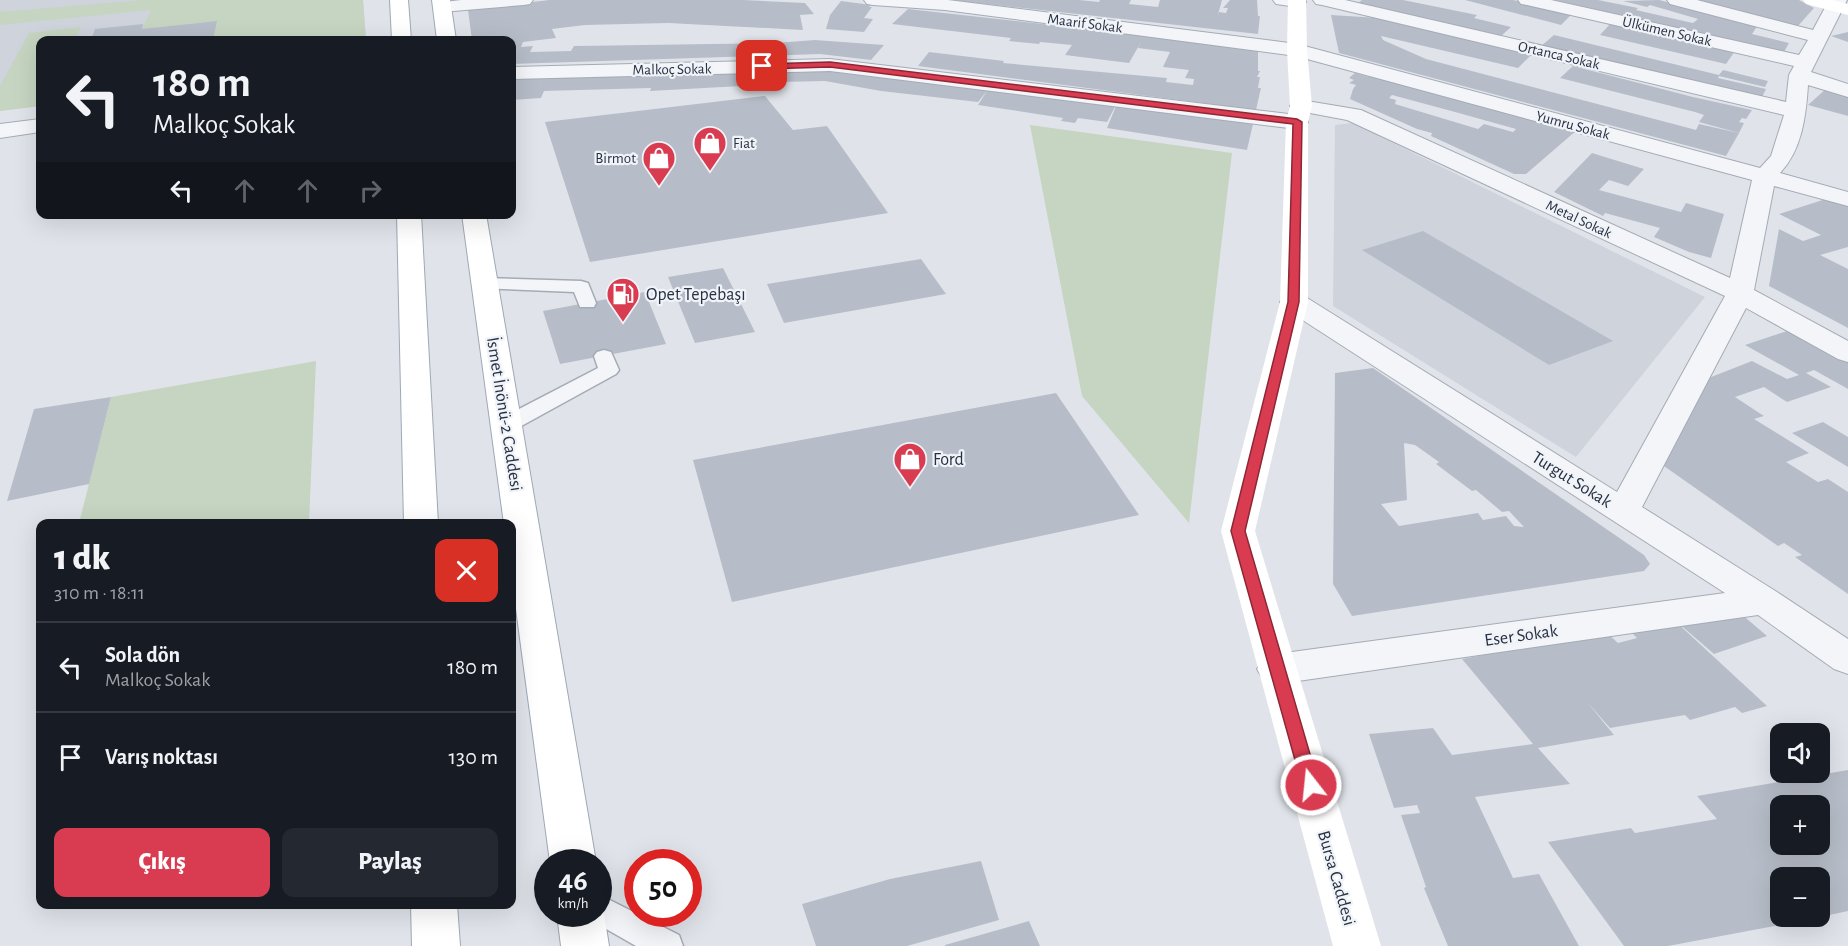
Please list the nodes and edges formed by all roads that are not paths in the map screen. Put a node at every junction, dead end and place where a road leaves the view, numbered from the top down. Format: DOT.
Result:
graph roads {
  1 [pos="399,0"];
  2 [pos="524,0"];
  3 [pos="873,0"];
  4 [pos="1322,0"];
  5 [pos="1527,0"];
  6 [pos="1676,0"];
  7 [pos="1292,1"];
  8 [pos="441,4"];
  9 [pos="1833,4"];
  10 [pos="402,36"];
  11 [pos="446,36"];
  12 [pos="1818,37"];
  13 [pos="1297,50"];
  14 [pos="1838,68"];
  15 [pos="1803,69"];
  16 [pos="516,73"];
  17 [pos="1848,91"];
  18 [pos="1796,111"];
  19 [pos="1299,114"];
  20 [pos="36,126"];
  21 [pos="0,131"];
  22 [pos="1764,177"];
  23 [pos="1848,200"];
  24 [pos="409,219"];
  25 [pos="475,219"];
  26 [pos="484,284"];
  27 [pos="1740,293"];
  28 [pos="1294,302"];
  29 [pos="587,303"];
  30 [pos="1848,353"];
  31 [pos="604,356"];
  32 [pos="506,425"];
  33 [pos="1623,511"];
  34 [pos="421,519"];
  35 [pos="1764,601"];
  36 [pos="1848,659"];
  37 [pos="1277,669"];
  38 [pos="571,849"];
  39 [pos="434,909"];
  40 [pos="612,916"];
  41 [pos="582,927"];
  42 [pos="436,946"];
  43 [pos="585,946"];
  44 [pos="667,946"];
  45 [pos="1357,946"];
  1 -- 10 [label="main road"];
  2 -- 8 [label="street"];
  3 -- 13 [label="street, Maarif Sokak"];
  4 -- 18 [label="street, Ortanca Sokak"];
  5 -- 15 [label="street, Ülkümen Sokak"];
  6 -- 12 [label="street"];
  7 -- 13 [label="main road, Bursa Caddesi"];
  8 -- 11 [label="main road"];
  9 -- 12 [label="street"];
  12 -- 15 [label="street"];
  13 -- 19 [label="main road, Bursa Caddesi"];
  13 -- 22 [label="street, Yumru Sokak"];
  14 -- 15 [label="street"];
  15 -- 17 [label="street, Ülkümen Sokak"];
  15 -- 18 [label="street"];
  16 -- 19 [label="street, Malkoç Sokak"];
  18 -- 22 [label="street"];
  19 -- 27 [label="street, Metal Sokak"];
  19 -- 28 [label="main road, Bursa Caddesi"];
  20 -- 21 [label="street"];
  22 -- 23 [label="street, Yumru Sokak"];
  22 -- 27 [label="street"];
  24 -- 34 [label="main road"];
  25 -- 26 [label="main road, İsmet İnönü-2 Caddesi"];
  26 -- 29 [label="lane"];
  26 -- 32 [label="main road, İsmet İnönü-2 Caddesi"];
  27 -- 30 [label="street, Metal Sokak"];
  27 -- 33 [label="street"];
  28 -- 33 [label="street, Turgut Sokak"];
  28 -- 37 [label="main road, Bursa Caddesi"];
  31 -- 32 [label="lane"];
  32 -- 38 [label="main road, İsmet İnönü-2 Caddesi"];
  33 -- 35 [label="street, Turgut Sokak"];
  35 -- 36 [label="street, Turgut Sokak"];
  35 -- 37 [label="street, Eser Sokak"];
  37 -- 45 [label="main road, Bursa Caddesi"];
  39 -- 42 [label="main road"];
  40 -- 44 [label="lane"];
  41 -- 43 [label="main road"];
}
